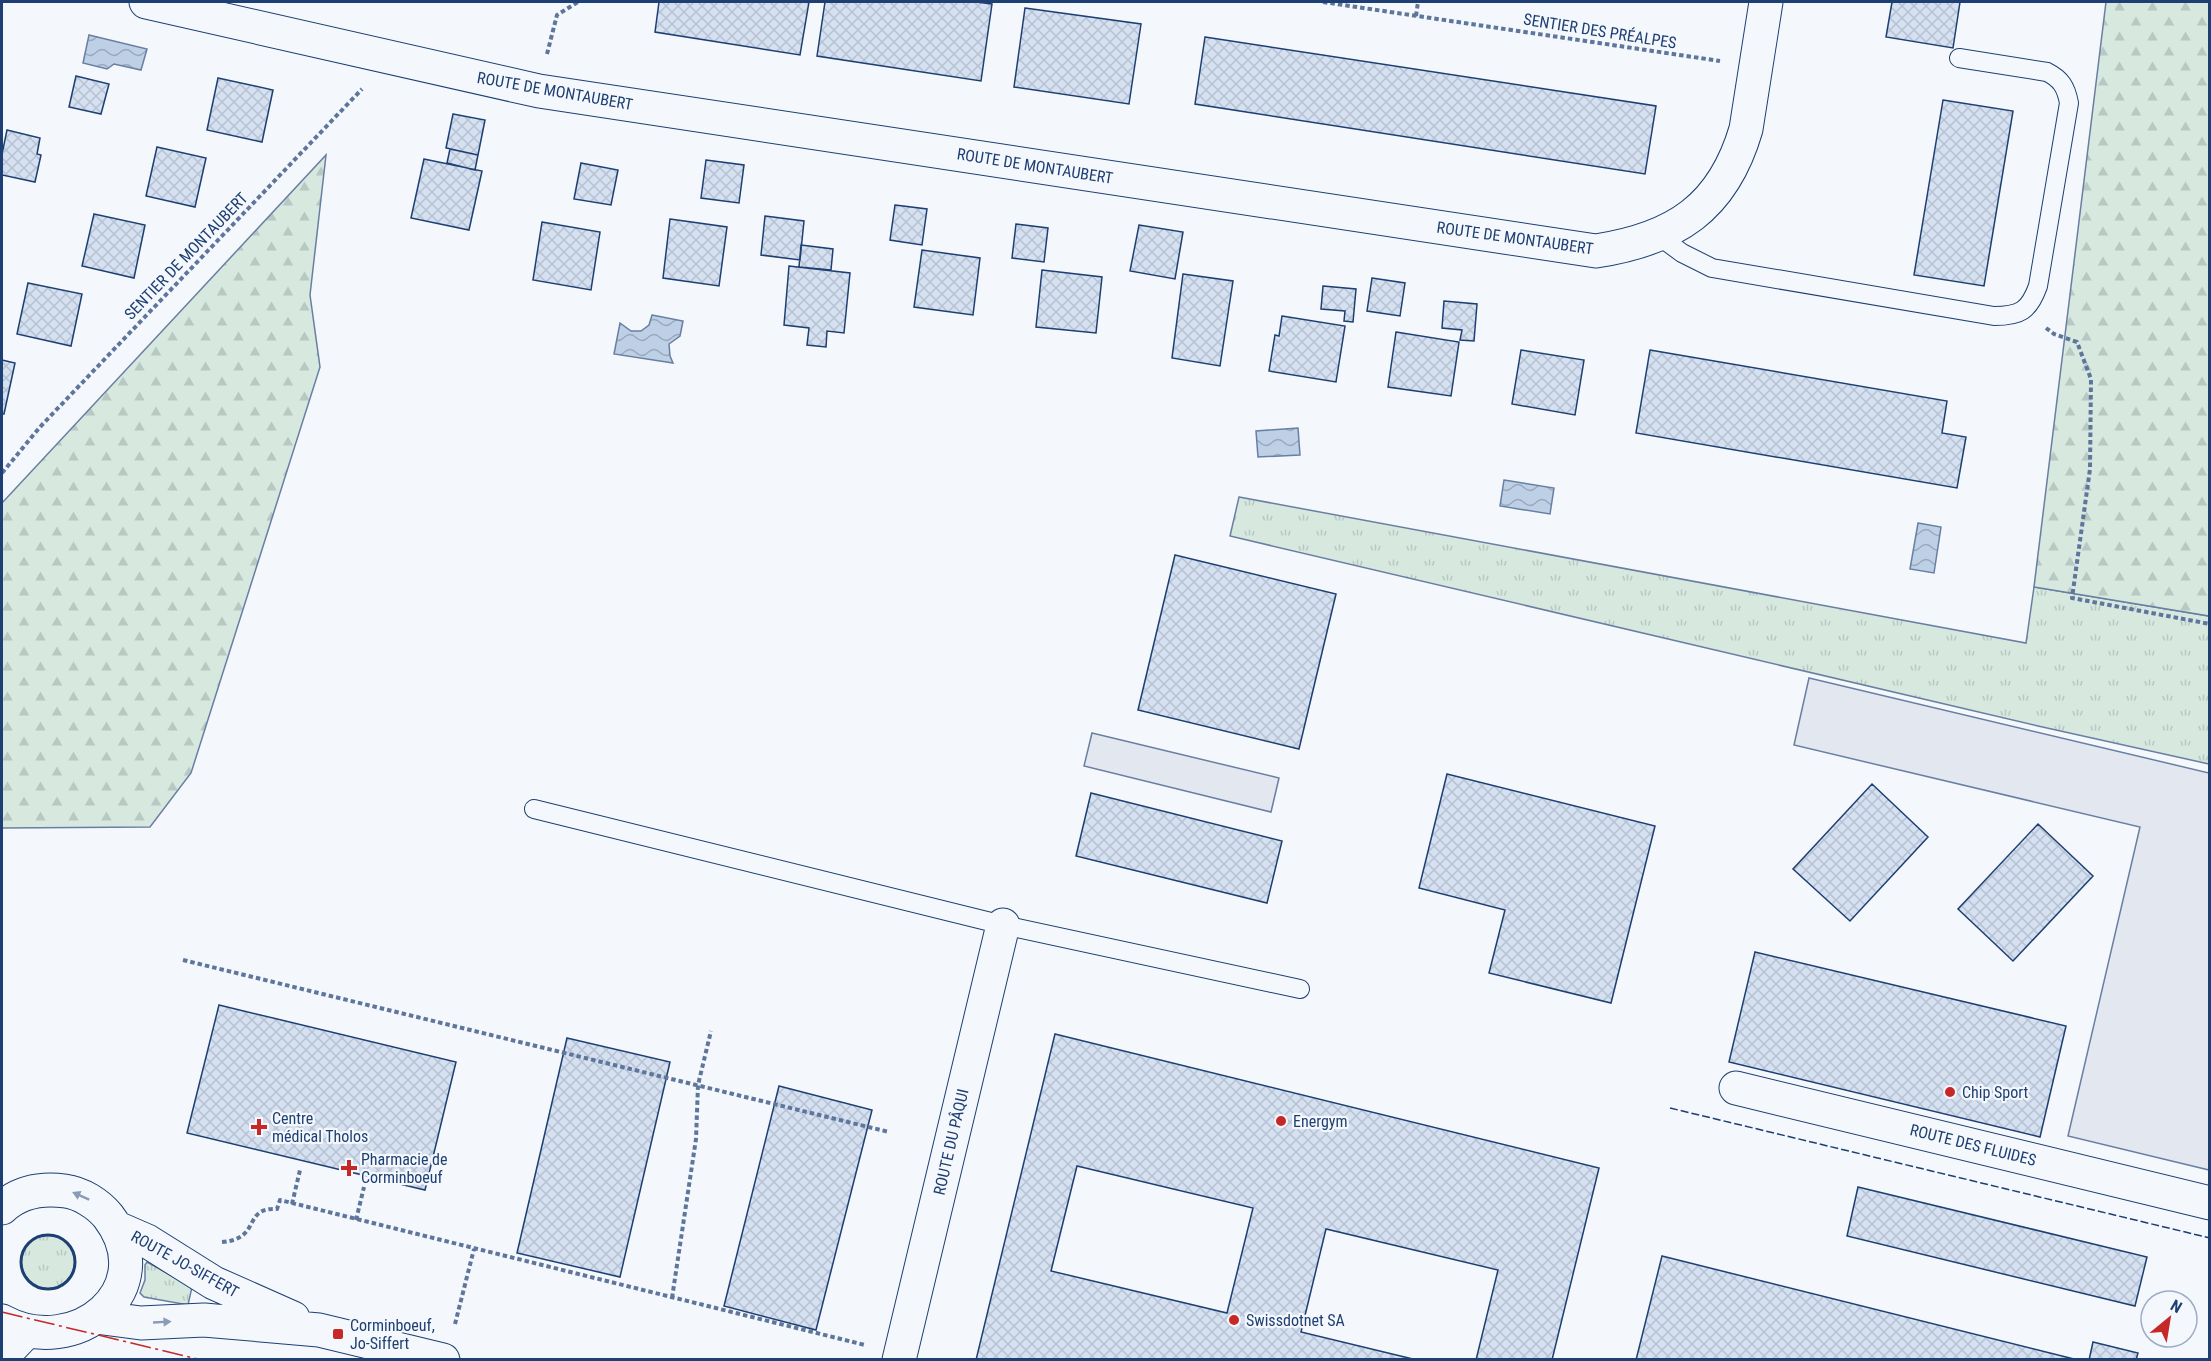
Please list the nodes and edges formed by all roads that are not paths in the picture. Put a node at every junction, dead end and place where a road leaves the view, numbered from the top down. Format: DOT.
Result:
graph roads {
  1 [pos="146,2"];
  2 [pos="1766,2"];
  3 [pos="1959,58"];
  4 [pos="1659,236"];
  5 [pos="534,809"];
  6 [pos="1003,925"];
  7 [pos="1300,989"];
  8 [pos="1736,1088"];
  9 [pos="2210,1203"];
  10 [pos="2,1208"];
  11 [pos="117,1228"];
  12 [pos="103,1318"];
  13 [pos="320,1329"];
  14 [pos="9,1338"];
  15 [pos="900,1357"];
  16 [pos="443,1359"];
  1 -- 4 [label="street, ROUTE DE MONTAUBERT"];
  2 -- 4 [label="street, ROUTE DE MONTAUBERT"];
  3 -- 4 [label="lane"];
  5 -- 6 [label="lane"];
  6 -- 7 [label="lane"];
  6 -- 15 [label="street, ROUTE DU PÂQUI"];
  8 -- 9 [label="street, ROUTE DES FLUIDES"];
  11 -- 10 [label="street, one-way"];
  11 -- 12 [label="street"];
  11 -- 13 [label="street, ROUTE JO-SIFFERT"];
  12 -- 13 [label="street, ROUTE JO-SIFFERT, one-way"];
  12 -- 14 [label="street"];
  13 -- 16 [label="street, ROUTE JO-SIFFERT"];
}
